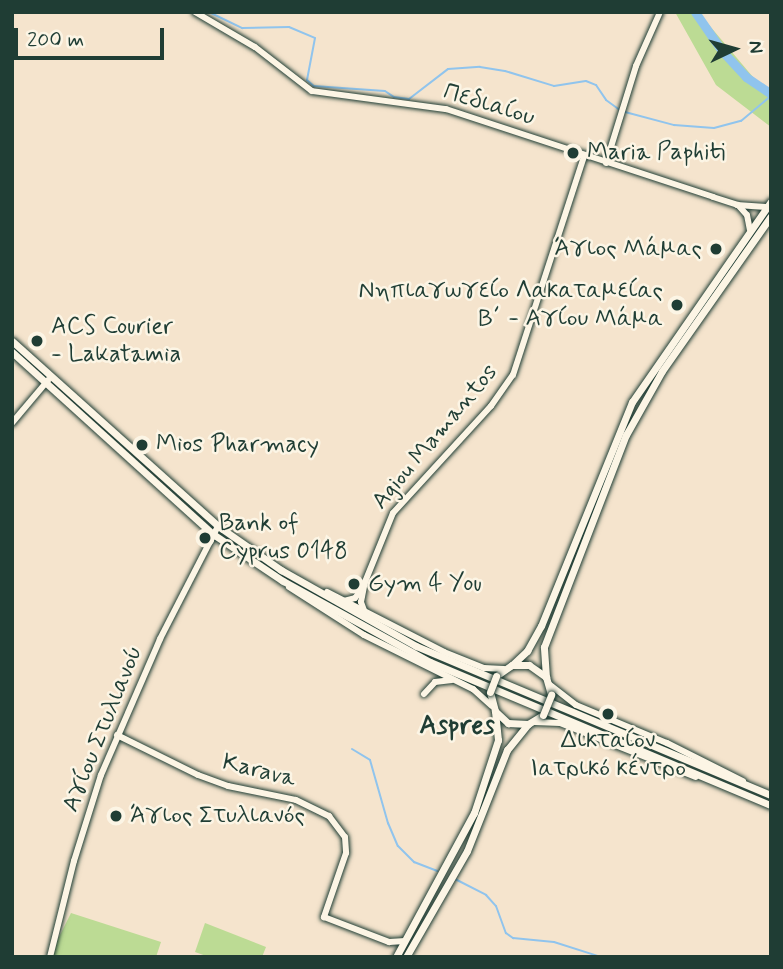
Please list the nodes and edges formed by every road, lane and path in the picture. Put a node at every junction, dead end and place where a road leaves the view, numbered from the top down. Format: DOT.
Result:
graph roads {
  1 [pos="195,12"];
  2 [pos="660,12"];
  3 [pos="213,16"];
  4 [pos="584,156"];
  5 [pos="606,163"];
  6 [pos="769,204"];
  7 [pos="737,205"];
  8 [pos="771,216"];
  9 [pos="750,230"];
  10 [pos="12,341"];
  11 [pos="12,352"];
  12 [pos="49,379"];
  13 [pos="12,423"];
  14 [pos="218,526"];
  15 [pos="213,534"];
  16 [pos="281,570"];
  17 [pos="287,583"];
  18 [pos="365,583"];
  19 [pos="344,601"];
  20 [pos="365,613"];
  21 [pos="512,665"];
  22 [pos="504,668"];
  23 [pos="454,680"];
  24 [pos="547,680"];
  25 [pos="424,694"];
  26 [pos="493,709"];
  27 [pos="531,723"];
  28 [pos="117,735"];
  29 [pos="746,788"];
  30 [pos="771,795"];
  31 [pos="771,805"];
  32 [pos="389,942"];
  33 [pos="405,942"];
  34 [pos="397,956"];
  35 [pos="50,957"];
  36 [pos="406,957"];
  1 -- 3 [label="street, Πεδιαίου"];
  2 -- 5 [label="street"];
  3 -- 4 [label="street, Πεδιαίου"];
  4 -- 5 [label="street, Πεδιαίου"];
  4 -- 18 [label="street, Agiou Mamantos"];
  5 -- 7 [label="street, Πεδιαίου"];
  6 -- 7 [label="street, Πεδιαίου"];
  6 -- 9 [label="main road"];
  7 -- 9 [label="street"];
  8 -- 24 [label="main road"];
  9 -- 21 [label="main road"];
  10 -- 12 [label="main road"];
  11 -- 12 [label="main road"];
  12 -- 13 [label="street"];
  12 -- 14 [label="main road"];
  12 -- 15 [label="main road"];
  14 -- 15 [label="street, Αγίου Στυλιανού"];
  14 -- 16 [label="main road"];
  15 -- 17 [label="main road"];
  15 -- 28 [label="street, Αγίου Στυλιανού"];
  16 -- 19 [label="street"];
  16 -- 29 [label="main road"];
  17 -- 23 [label="street"];
  17 -- 29 [label="main road"];
  18 -- 19 [label="street, Agiou Mamantos"];
  18 -- 20 [label="street, Agiou Mamantos"];
  19 -- 20 [label="street"];
  20 -- 22 [label="street"];
  21 -- 22 [label="main road"];
  21 -- 24 [label="main road"];
  22 -- 26 [label="main road, bridge"];
  23 -- 25 [label="street"];
  23 -- 26 [label="street"];
  24 -- 27 [label="main road, bridge"];
  24 -- 29 [label="street"];
  26 -- 27 [label="main road"];
  26 -- 33 [label="main road"];
  27 -- 29 [label="street"];
  27 -- 36 [label="main road"];
  28 -- 32 [label="street, Karava"];
  28 -- 35 [label="street, Αγίου Στυλιανού"];
  29 -- 30 [label="main road"];
  29 -- 31 [label="main road"];
  32 -- 33 [label="street"];
  32 -- 34 [label="street"];
  33 -- 34 [label="main road"];
}
